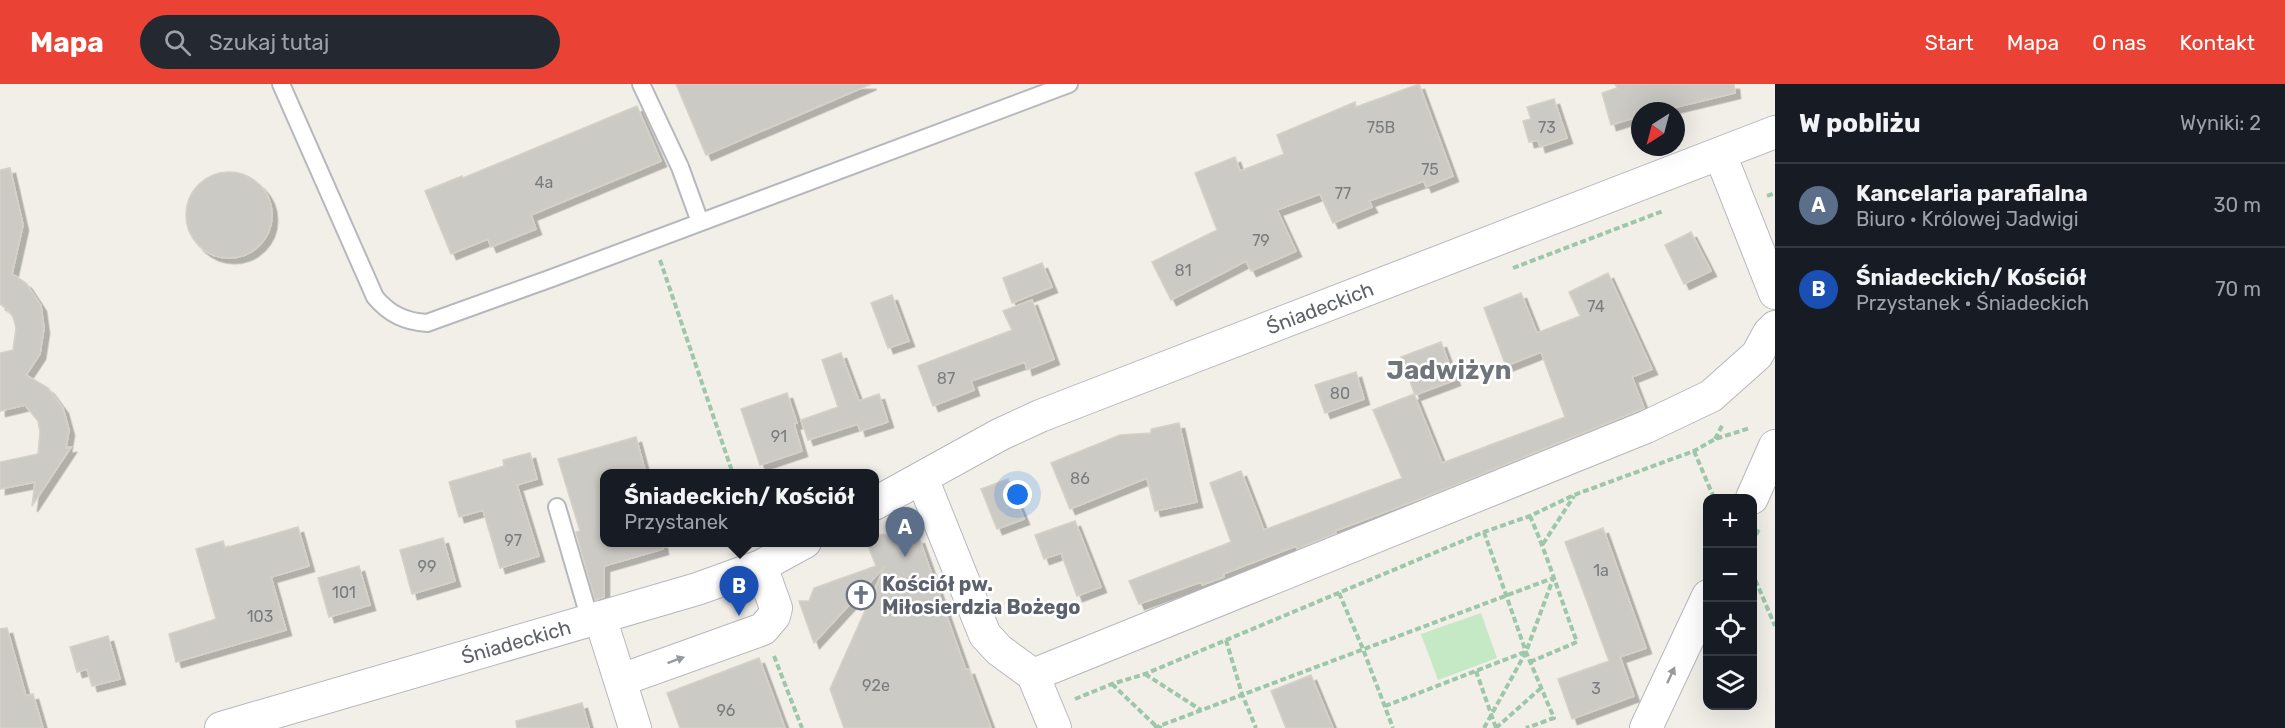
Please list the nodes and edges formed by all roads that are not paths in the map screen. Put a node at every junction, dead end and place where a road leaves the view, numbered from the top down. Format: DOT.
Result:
graph roads {
  1 [pos="281,84"];
  2 [pos="641,84"];
  3 [pos="1069,84"];
  4 [pos="1775,132"];
  5 [pos="1720,154"];
  6 [pos="700,222"];
  7 [pos="1775,293"];
  8 [pos="1775,327"];
  9 [pos="1765,436"];
  10 [pos="922,478"];
  11 [pos="1753,494"];
  12 [pos="879,501"];
  13 [pos="557,507"];
  14 [pos="798,547"];
  15 [pos="761,566"];
  16 [pos="1704,602"];
  17 [pos="595,618"];
  18 [pos="1033,675"];
  19 [pos="621,680"];
  20 [pos="1052,722"];
  21 [pos="221,728"];
  22 [pos="636,728"];
  23 [pos="1646,728"];
  1 -- 6 [label="lane"];
  2 -- 6 [label="lane"];
  3 -- 6 [label="lane"];
  4 -- 5 [label="street, Śniadeckich"];
  5 -- 7 [label="street"];
  5 -- 10 [label="street, Śniadeckich"];
  8 -- 18 [label="street"];
  9 -- 11 [label="street"];
  10 -- 12 [label="street, Śniadeckich"];
  10 -- 18 [label="street"];
  13 -- 17 [label="lane"];
  14 -- 15 [label="street, Śniadeckich"];
  15 -- 17 [label="street, Śniadeckich"];
  19 -- 15 [label="street, one-way"];
  23 -- 16 [label="street, one-way"];
  17 -- 19 [label="street"];
  17 -- 21 [label="street, Śniadeckich"];
  18 -- 20 [label="street"];
  19 -- 22 [label="street"];
}
